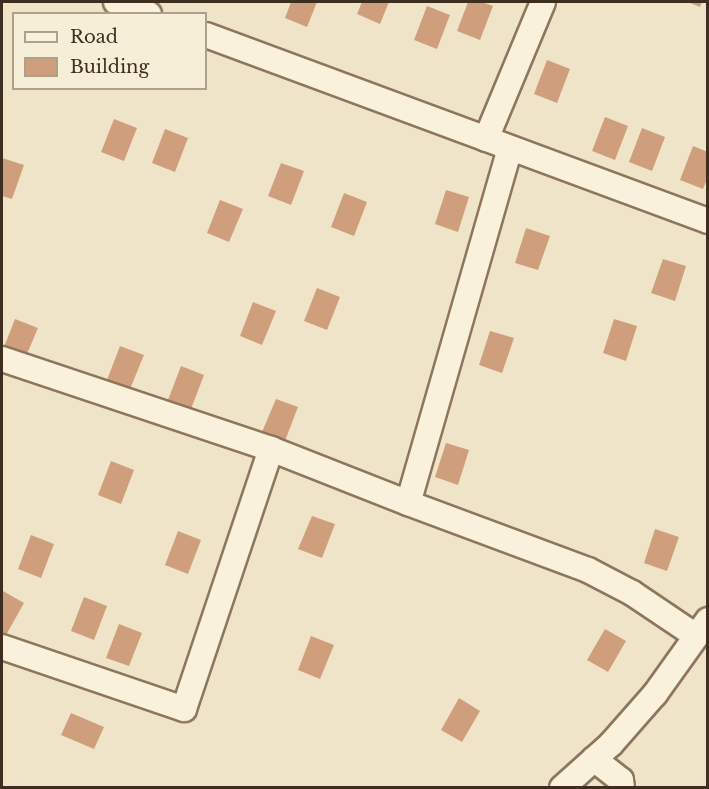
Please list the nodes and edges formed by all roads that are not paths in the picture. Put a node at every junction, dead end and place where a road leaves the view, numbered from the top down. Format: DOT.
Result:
graph roads {
  1 [pos="116,2"];
  2 [pos="543,2"];
  3 [pos="144,12"];
  4 [pos="207,35"];
  5 [pos="486,140"];
  6 [pos="510,148"];
  7 [pos="708,220"];
  8 [pos="2,359"];
  9 [pos="271,449"];
  10 [pos="408,503"];
  11 [pos="702,628"];
  12 [pos="2,647"];
  13 [pos="594,759"];
  14 [pos="562,788"];
  15 [pos="622,788"];
  1 -- 3 [label="street"];
  2 -- 5 [label="street"];
  4 -- 5 [label="street"];
  5 -- 6 [label="street"];
  6 -- 7 [label="street"];
  6 -- 10 [label="street"];
  8 -- 9 [label="street"];
  9 -- 10 [label="street"];
  9 -- 12 [label="street"];
  10 -- 11 [label="street"];
  11 -- 13 [label="street"];
  13 -- 14 [label="street"];
  13 -- 15 [label="street"];
}
